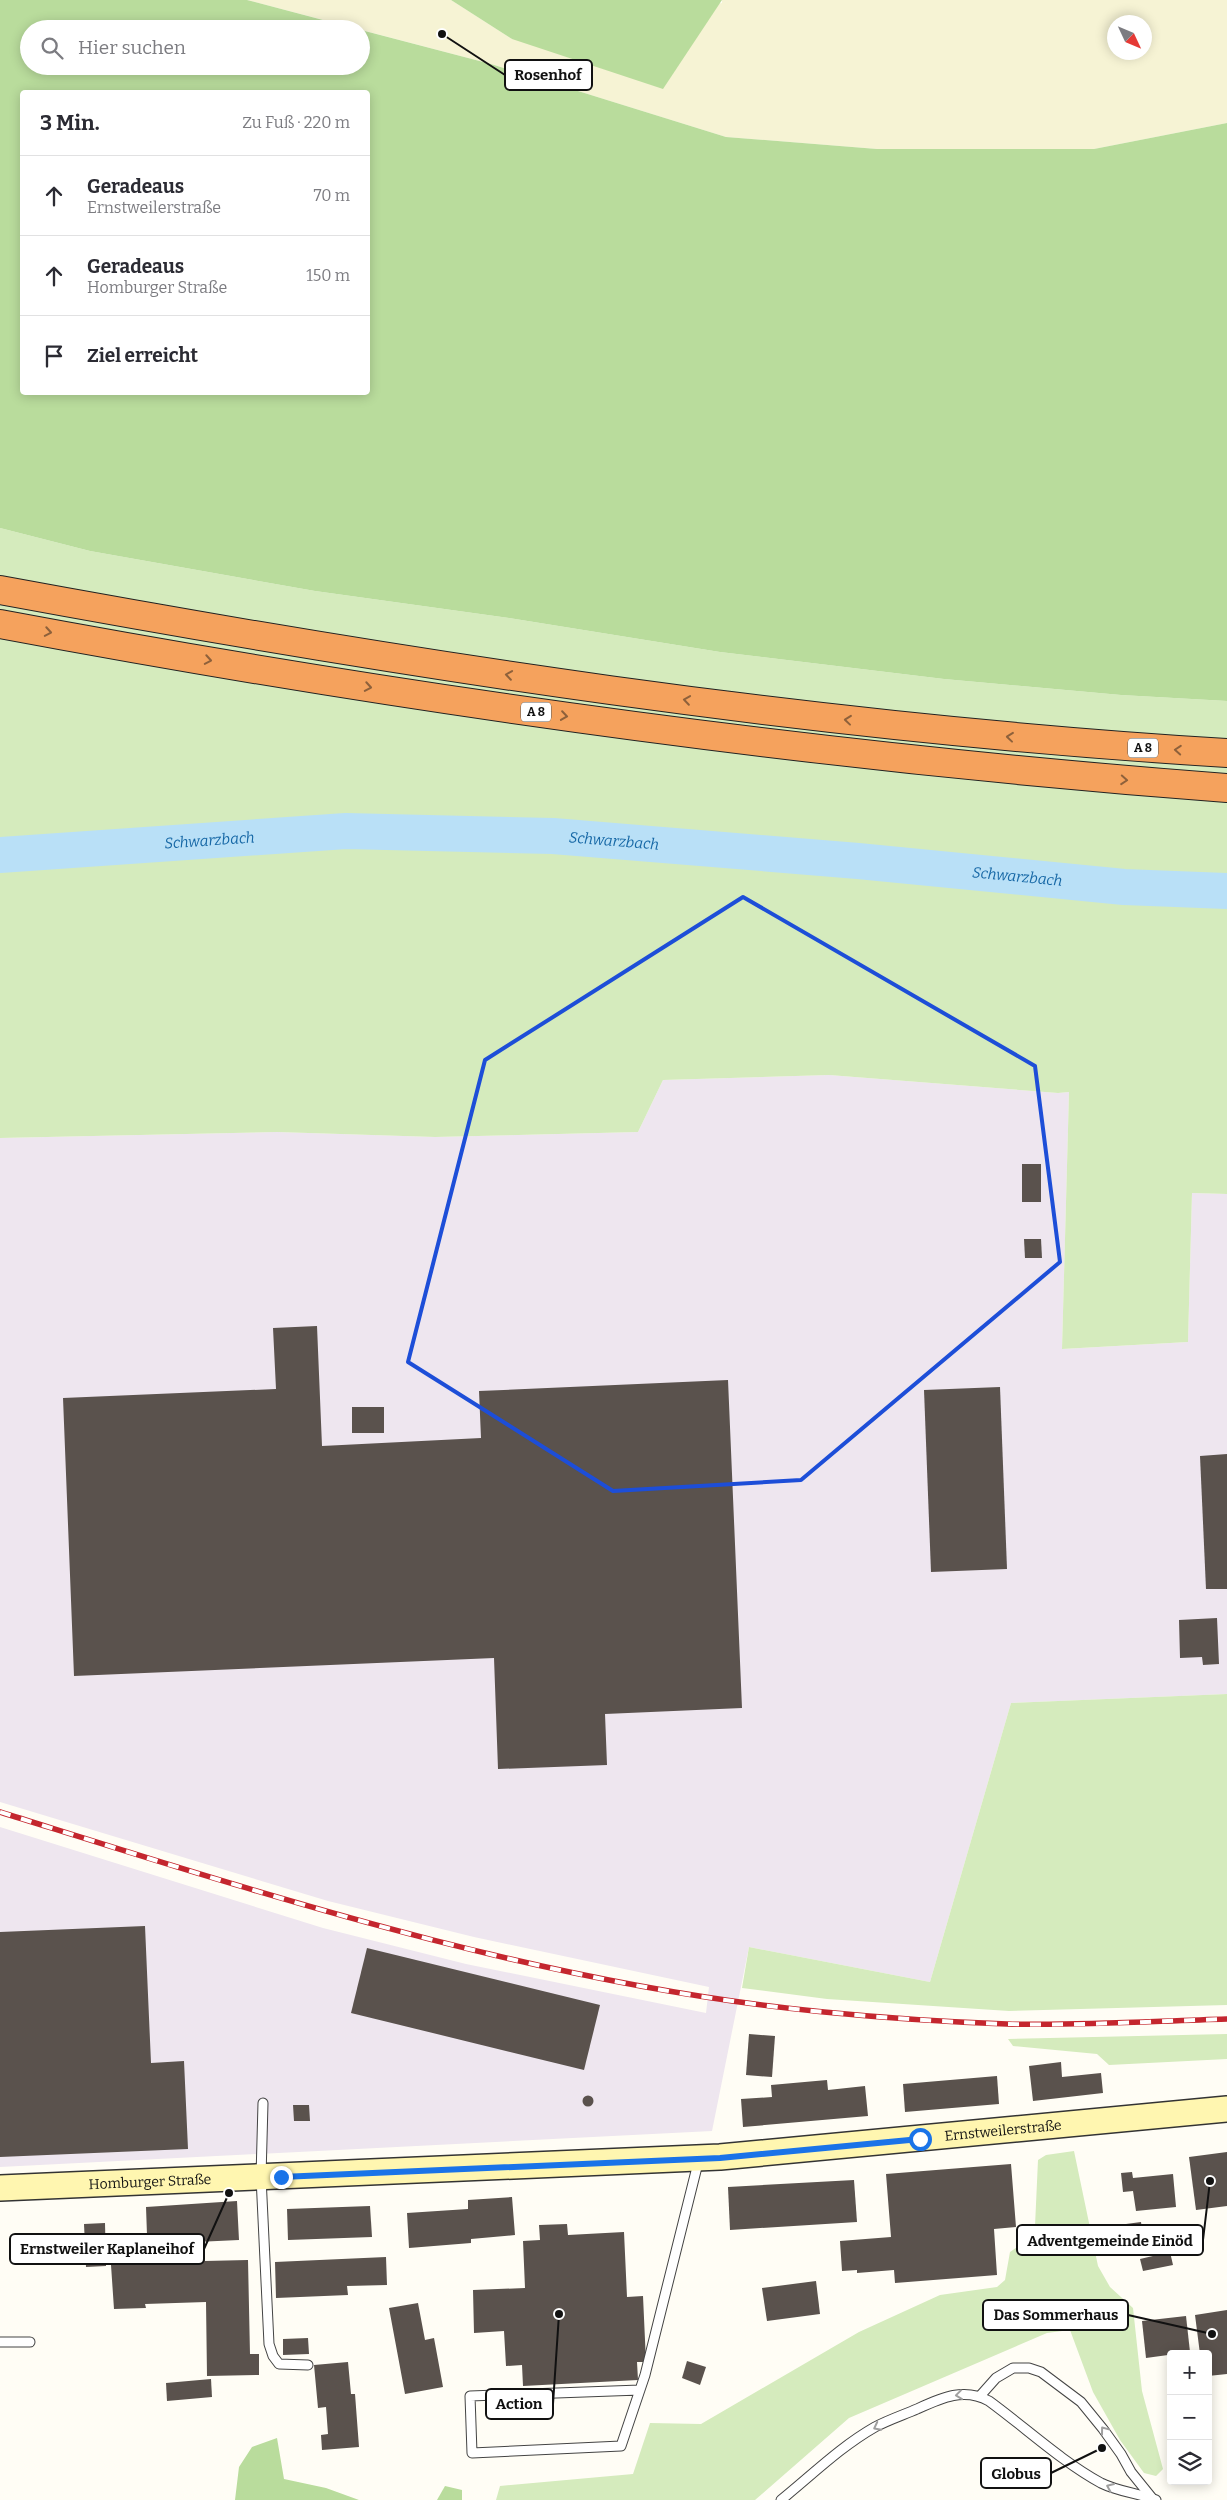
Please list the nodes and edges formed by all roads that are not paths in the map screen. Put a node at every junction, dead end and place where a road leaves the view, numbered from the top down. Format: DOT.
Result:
graph roads {
  1 [pos="0,590"];
  2 [pos="0,624"];
  3 [pos="1227,753"];
  4 [pos="1227,788"];
  5 [pos="263,2103"];
  6 [pos="1227,2109"];
  7 [pos="710,2158"];
  8 [pos="261,2178"];
  9 [pos="0,2188"];
  10 [pos="0,2342"];
  11 [pos="30,2342"];
  12 [pos="308,2365"];
  13 [pos="640,2390"];
  14 [pos="980,2396"];
  15 [pos="1154,2499"];
  16 [pos="782,2500"];
  3 -- 1 [label="highway, A 8, one-way"];
  2 -- 4 [label="highway, A 8, one-way"];
  5 -- 8 [label="lane"];
  6 -- 7 [label="main road, Ernstweilerstraße"];
  7 -- 8 [label="main road, Homburger Straße"];
  7 -- 13 [label="lane"];
  8 -- 9 [label="main road, Homburger Straße"];
  8 -- 12 [label="lane"];
  10 -- 11 [label="lane"];
  13 -- 13 [label="lane"];
  15 -- 14 [label="lane, one-way"];
  15 -- 14 [label="lane, one-way"];
  14 -- 16 [label="lane, one-way"];
}
